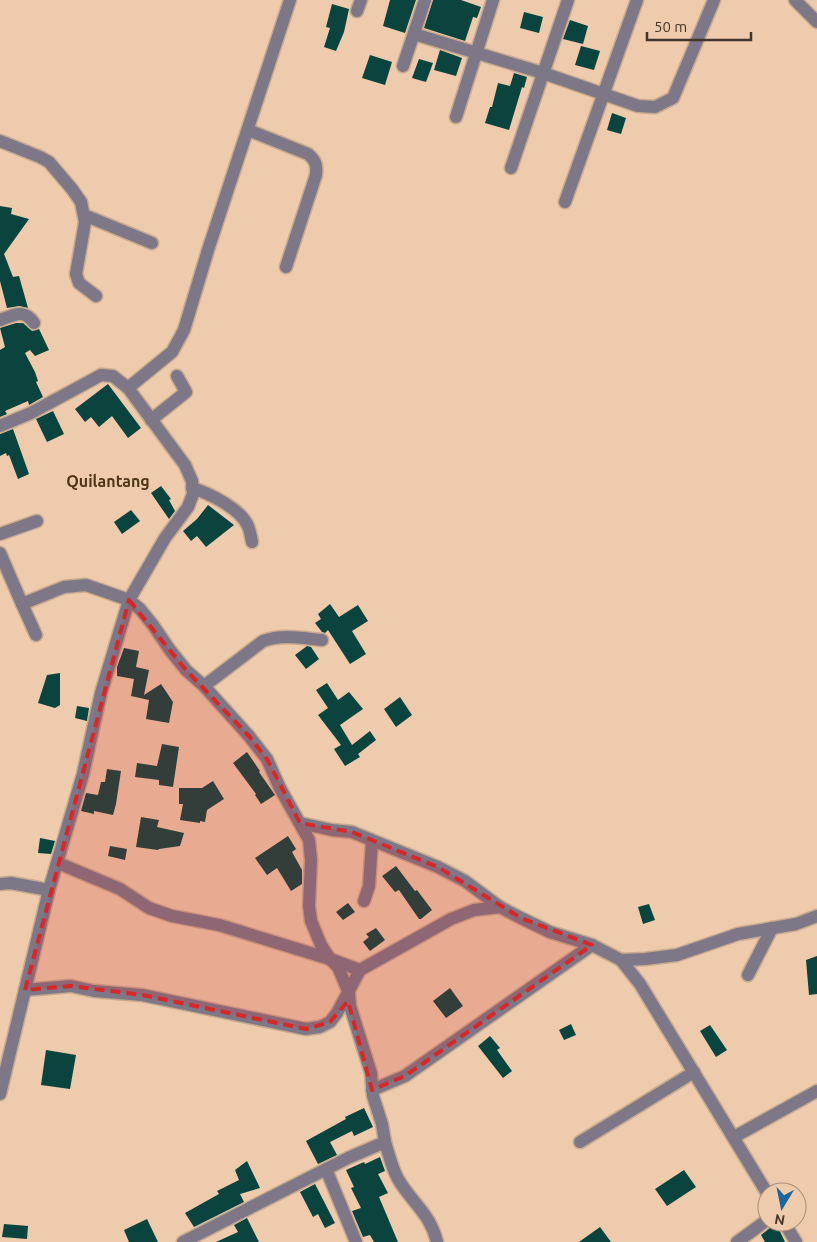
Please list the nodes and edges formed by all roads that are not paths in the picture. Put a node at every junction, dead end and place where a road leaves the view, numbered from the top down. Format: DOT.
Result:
graph roads {
  1 [pos="290,0"];
  2 [pos="426,0"];
  3 [pos="494,0"];
  4 [pos="568,0"];
  5 [pos="637,0"];
  6 [pos="714,0"];
  7 [pos="795,0"];
  8 [pos="811,0"];
  9 [pos="813,18"];
  10 [pos="414,34"];
  11 [pos="476,53"];
  12 [pos="403,66"];
  13 [pos="543,73"];
  14 [pos="603,93"];
  15 [pos="456,117"];
  16 [pos="248,130"];
  17 [pos="0,141"];
  18 [pos="511,168"];
  19 [pos="565,202"];
  20 [pos="84,215"];
  21 [pos="152,243"];
  22 [pos="286,267"];
  23 [pos="96,296"];
  24 [pos="0,320"];
  25 [pos="34,323"];
  26 [pos="177,376"];
  27 [pos="128,388"];
  28 [pos="151,420"];
  29 [pos="0,426"];
  30 [pos="192,488"];
  31 [pos="37,521"];
  32 [pos="0,534"];
  33 [pos="252,542"];
  34 [pos="0,554"];
  35 [pos="129,600"];
  36 [pos="22,604"];
  37 [pos="36,635"];
  38 [pos="322,640"];
  39 [pos="204,686"];
  40 [pos="300,823"];
  41 [pos="372,841"];
  42 [pos="58,864"];
  43 [pos="0,884"];
  44 [pos="49,890"];
  45 [pos="364,901"];
  46 [pos="500,907"];
  47 [pos="817,916"];
  48 [pos="772,928"];
  49 [pos="592,945"];
  50 [pos="330,958"];
  51 [pos="621,960"];
  52 [pos="360,970"];
  53 [pos="748,975"];
  54 [pos="25,990"];
  55 [pos="349,993"];
  56 [pos="694,1072"];
  57 [pos="372,1090"];
  58 [pos="817,1091"];
  59 [pos="0,1094"];
  60 [pos="734,1137"];
  61 [pos="385,1142"];
  62 [pos="580,1142"];
  63 [pos="326,1169"];
  64 [pos="761,1182"];
  65 [pos="757,1227"];
  66 [pos="183,1242"];
  67 [pos="356,1242"];
  68 [pos="437,1242"];
  69 [pos="737,1242"];
  1 -- 16 [label="street"];
  2 -- 10 [label="street"];
  3 -- 11 [label="street"];
  4 -- 13 [label="street"];
  5 -- 14 [label="street"];
  6 -- 14 [label="street"];
  7 -- 9 [label="street"];
  8 -- 9 [label="street"];
  10 -- 11 [label="street"];
  10 -- 12 [label="street"];
  11 -- 13 [label="street"];
  11 -- 15 [label="street"];
  13 -- 14 [label="street"];
  13 -- 18 [label="street"];
  14 -- 19 [label="street"];
  16 -- 22 [label="street"];
  16 -- 27 [label="street"];
  17 -- 20 [label="street"];
  20 -- 21 [label="street"];
  20 -- 23 [label="street"];
  24 -- 25 [label="street"];
  26 -- 28 [label="street"];
  27 -- 28 [label="street"];
  27 -- 29 [label="street"];
  28 -- 30 [label="street"];
  30 -- 33 [label="street"];
  30 -- 35 [label="street"];
  31 -- 32 [label="street"];
  34 -- 36 [label="street"];
  35 -- 36 [label="street"];
  35 -- 39 [label="street"];
  35 -- 42 [label="street"];
  36 -- 37 [label="street"];
  38 -- 39 [label="street"];
  39 -- 40 [label="street"];
  40 -- 41 [label="street"];
  40 -- 50 [label="street"];
  41 -- 45 [label="street"];
  41 -- 46 [label="street"];
  42 -- 44 [label="street"];
  42 -- 50 [label="street"];
  43 -- 44 [label="street"];
  44 -- 54 [label="street"];
  46 -- 49 [label="street"];
  46 -- 52 [label="street"];
  47 -- 48 [label="street"];
  48 -- 51 [label="street"];
  48 -- 53 [label="street"];
  49 -- 51 [label="street"];
  49 -- 57 [label="street"];
  50 -- 52 [label="street"];
  50 -- 55 [label="street"];
  51 -- 56 [label="street"];
  52 -- 55 [label="street"];
  54 -- 55 [label="street"];
  54 -- 59 [label="street"];
  55 -- 57 [label="street"];
  56 -- 60 [label="street"];
  56 -- 62 [label="street"];
  57 -- 61 [label="street"];
  58 -- 60 [label="street"];
  60 -- 64 [label="street"];
  61 -- 63 [label="street"];
  61 -- 68 [label="street"];
  63 -- 66 [label="street"];
  63 -- 67 [label="street"];
  65 -- 69 [label="street"];
}
